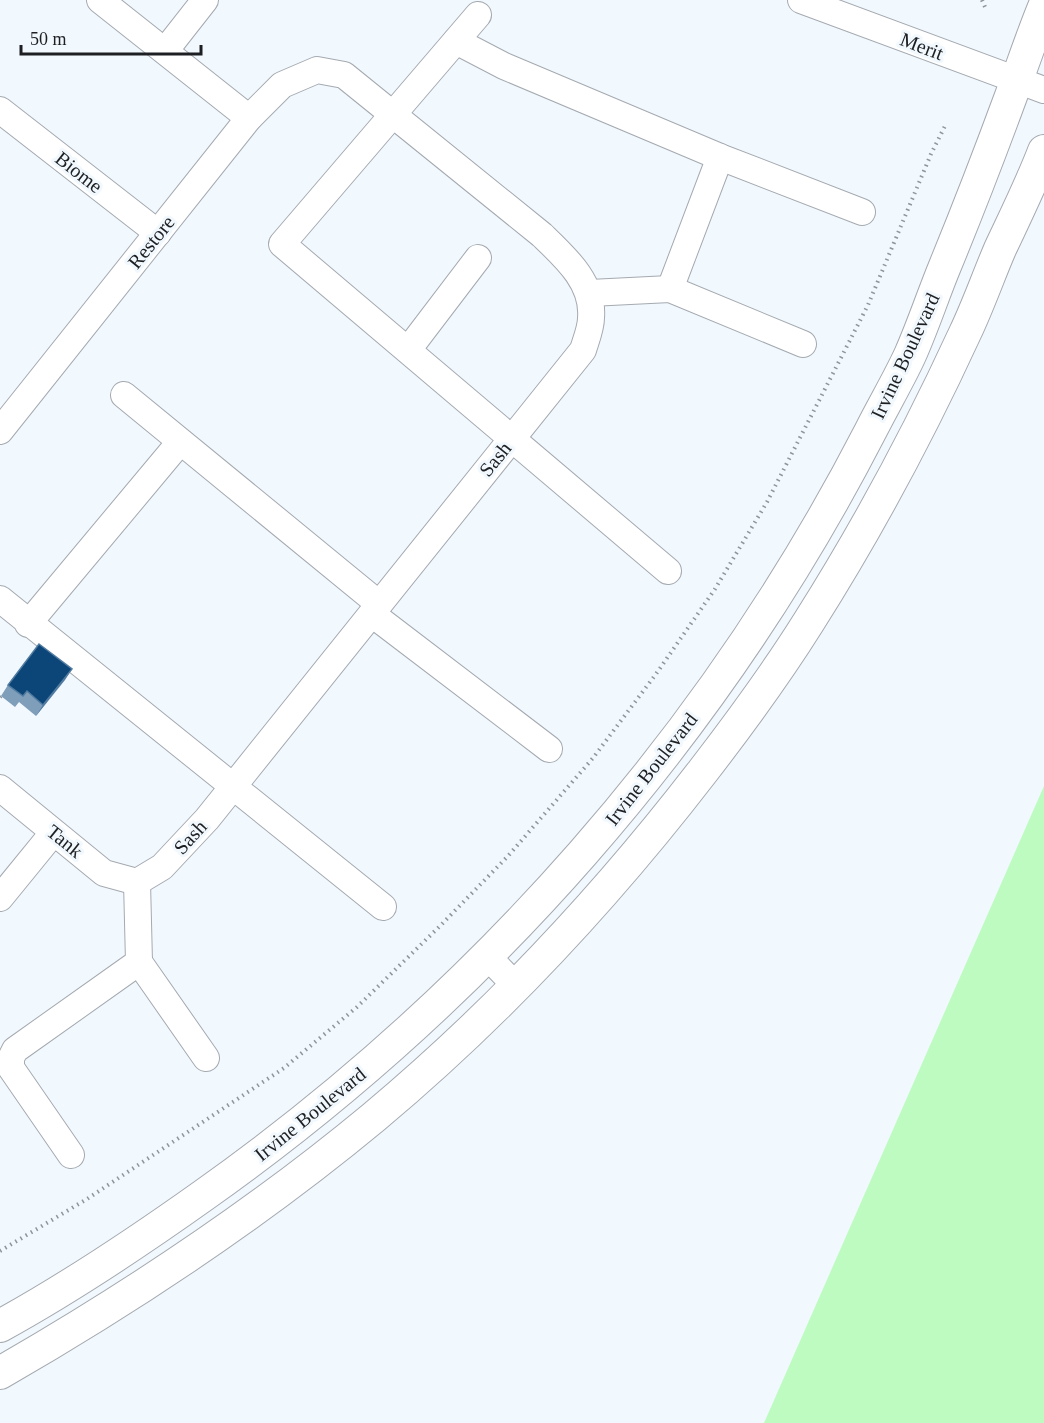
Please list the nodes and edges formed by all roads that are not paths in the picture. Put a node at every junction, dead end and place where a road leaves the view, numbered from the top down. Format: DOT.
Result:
graph roads {
  1 [pos="100,0"];
  2 [pos="205,0"];
  3 [pos="801,0"];
  4 [pos="1044,7"];
  5 [pos="478,15"];
  6 [pos="456,41"];
  7 [pos="165,51"];
  8 [pos="1031,84"];
  9 [pos="0,110"];
  10 [pos="393,115"];
  11 [pos="249,118"];
  12 [pos="1044,152"];
  13 [pos="720,157"];
  14 [pos="862,212"];
  15 [pos="158,233"];
  16 [pos="478,258"];
  17 [pos="670,289"];
  18 [pos="590,292"];
  19 [pos="803,344"];
  20 [pos="408,350"];
  21 [pos="124,395"];
  22 [pos="0,431"];
  23 [pos="513,438"];
  24 [pos="180,442"];
  25 [pos="668,571"];
  26 [pos="0,599"];
  27 [pos="375,609"];
  28 [pos="28,624"];
  29 [pos="549,749"];
  30 [pos="0,788"];
  31 [pos="232,788"];
  32 [pos="53,832"];
  33 [pos="137,882"];
  34 [pos="0,898"];
  35 [pos="383,907"];
  36 [pos="487,956"];
  37 [pos="139,962"];
  38 [pos="515,985"];
  39 [pos="206,1058"];
  40 [pos="71,1155"];
  41 [pos="0,1326"];
  42 [pos="0,1373"];
  1 -- 7 [label="street"];
  2 -- 7 [label="street"];
  3 -- 8 [label="street, Merit"];
  4 -- 8 [label="main road, Irvine Boulevard"];
  5 -- 6 [label="street"];
  6 -- 10 [label="street"];
  6 -- 13 [label="street"];
  7 -- 11 [label="street"];
  8 -- 36 [label="main road, Irvine Boulevard"];
  9 -- 15 [label="street, Biome"];
  10 -- 11 [label="street, Restore"];
  10 -- 18 [label="street"];
  10 -- 20 [label="street"];
  11 -- 15 [label="street, Restore"];
  12 -- 38 [label="main road, Irvine Boulevard"];
  13 -- 14 [label="street"];
  13 -- 17 [label="street"];
  15 -- 22 [label="street, Restore"];
  16 -- 20 [label="street"];
  17 -- 18 [label="street"];
  17 -- 19 [label="street"];
  18 -- 23 [label="street, Sash"];
  20 -- 23 [label="street"];
  21 -- 24 [label="street"];
  23 -- 25 [label="street"];
  23 -- 27 [label="street, Sash"];
  24 -- 27 [label="street"];
  24 -- 28 [label="street"];
  26 -- 28 [label="street"];
  27 -- 29 [label="street"];
  27 -- 31 [label="street, Sash"];
  28 -- 31 [label="street"];
  30 -- 32 [label="street, Tank"];
  31 -- 33 [label="street, Sash"];
  31 -- 35 [label="street"];
  32 -- 33 [label="street, Tank"];
  32 -- 34 [label="street"];
  33 -- 37 [label="street"];
  36 -- 38 [label="street"];
  36 -- 41 [label="main road, Irvine Boulevard"];
  37 -- 39 [label="street"];
  37 -- 40 [label="street"];
  38 -- 42 [label="main road, Irvine Boulevard"];
}
